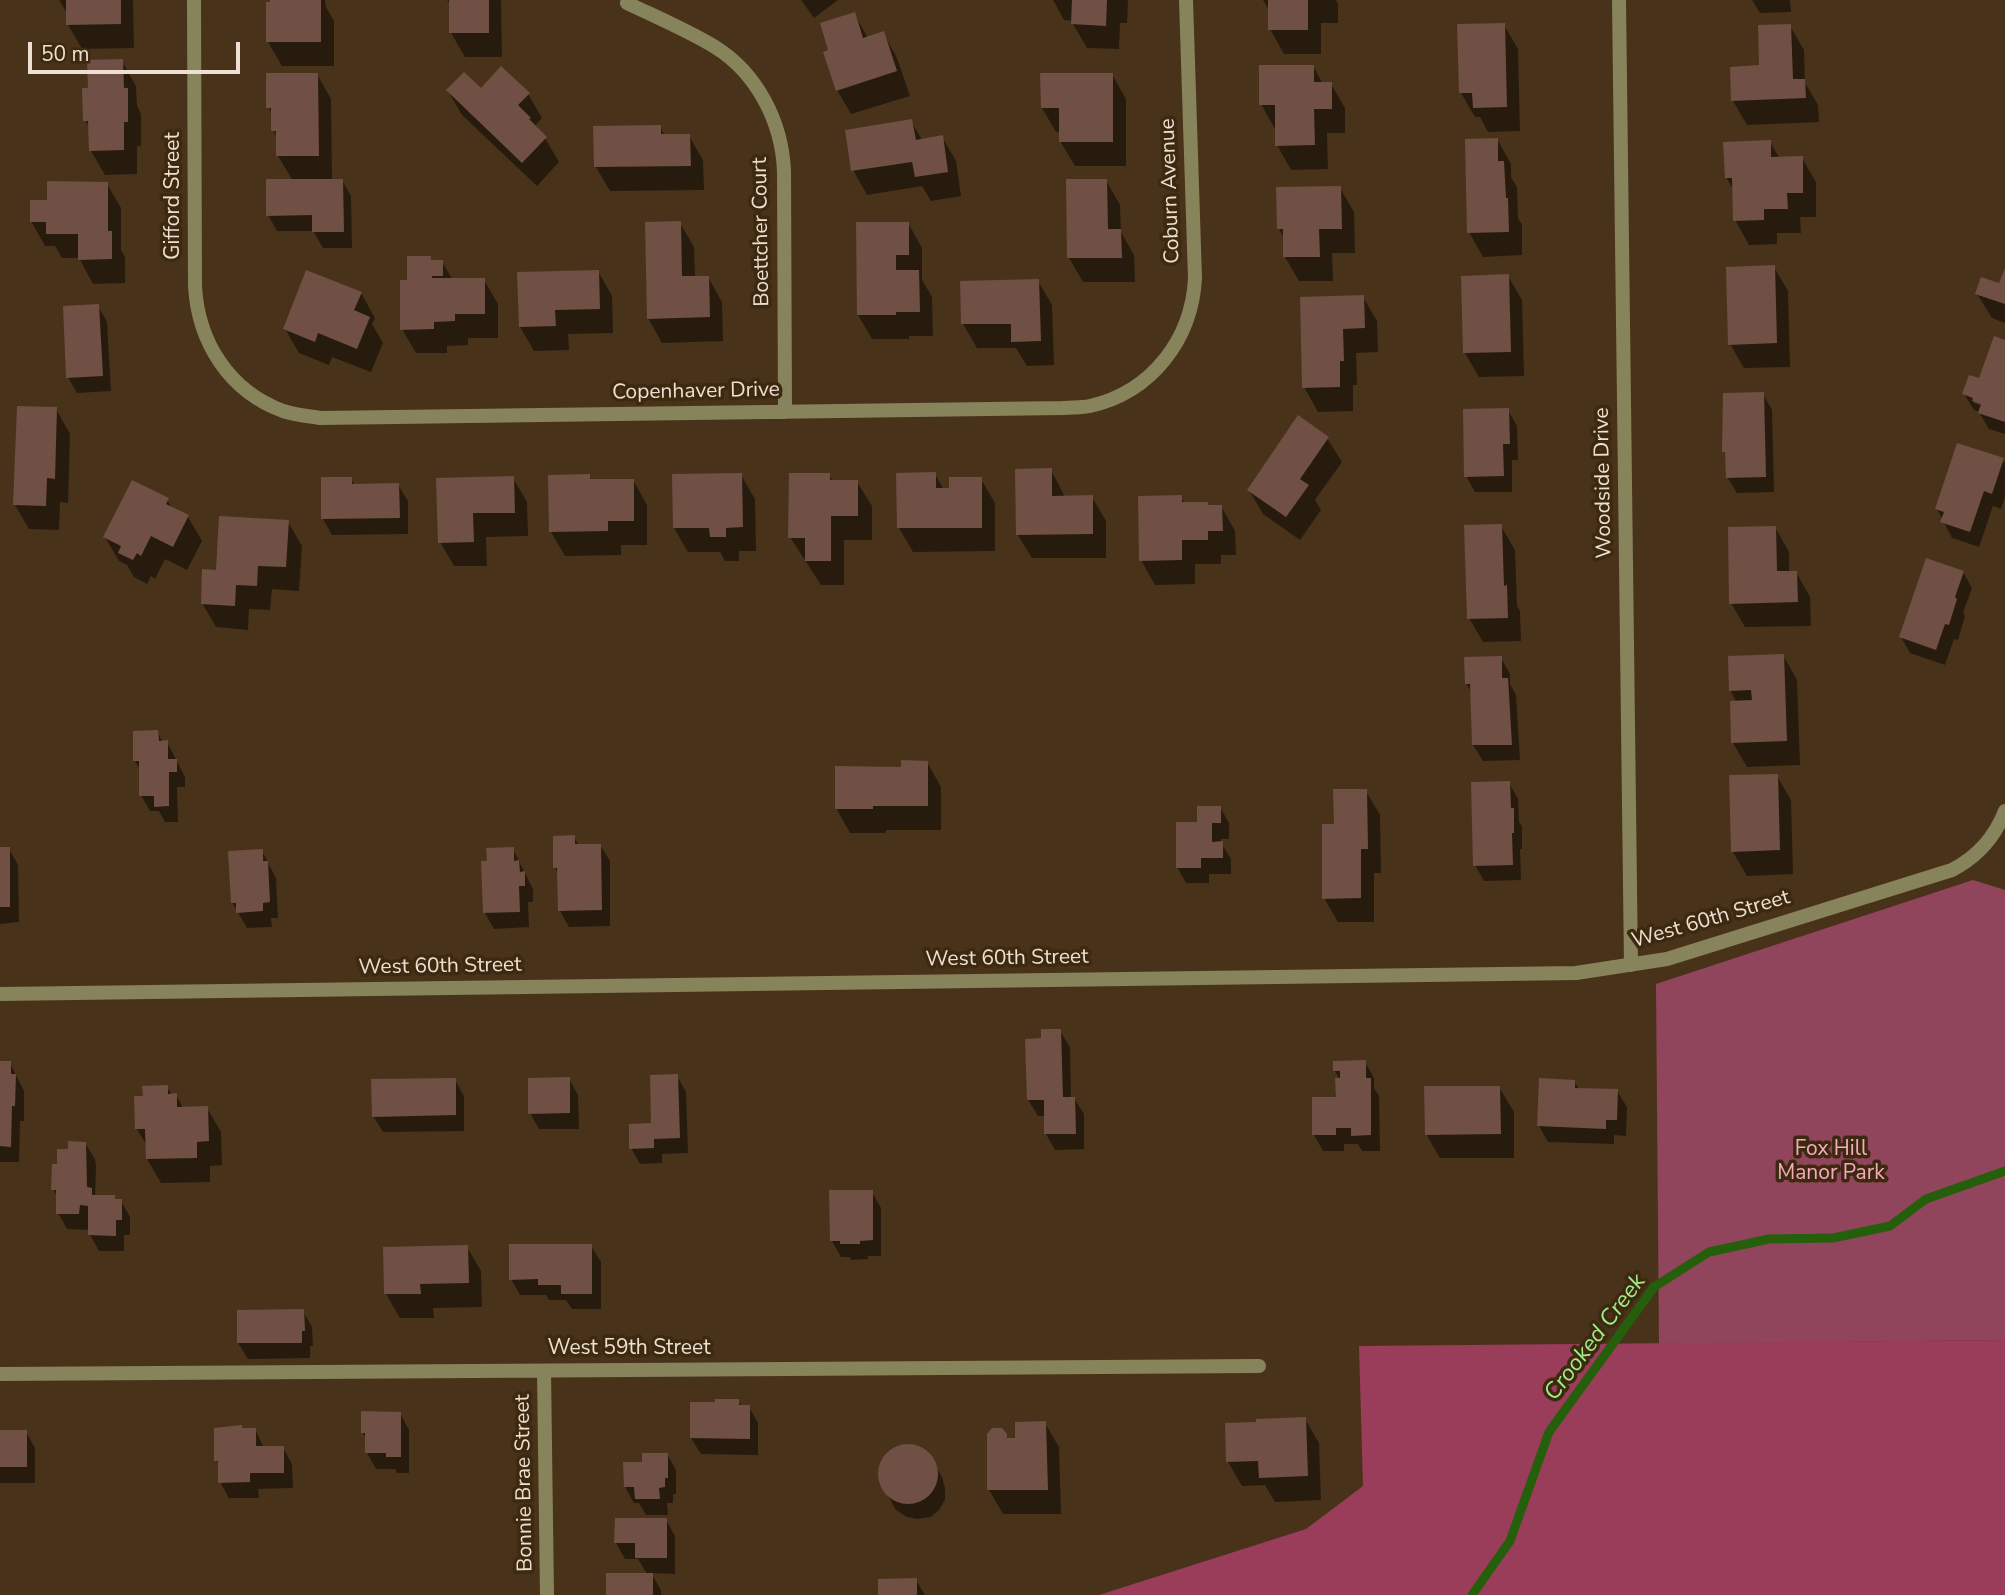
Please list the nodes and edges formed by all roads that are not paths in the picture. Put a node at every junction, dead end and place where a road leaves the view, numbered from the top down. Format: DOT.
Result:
graph roads {
  1 [pos="194,0"];
  2 [pos="1186,0"];
  3 [pos="1619,0"];
  4 [pos="627,3"];
  5 [pos="1156,371"];
  6 [pos="235,382"];
  7 [pos="785,412"];
  8 [pos="2005,811"];
  9 [pos="1631,965"];
  10 [pos="0,994"];
  11 [pos="1259,1366"];
  12 [pos="544,1371"];
  13 [pos="0,1374"];
  14 [pos="547,1595"];
  1 -- 6 [label="street, Gifford Street"];
  2 -- 5 [label="street, Coburn Avenue"];
  3 -- 9 [label="street, Woodside Drive"];
  4 -- 7 [label="street, Boettcher Court"];
  5 -- 7 [label="street, Copenhaver Drive"];
  6 -- 7 [label="street, Copenhaver Drive"];
  8 -- 9 [label="street, West 60th Street"];
  9 -- 10 [label="street, West 60th Street"];
  11 -- 12 [label="street, West 59th Street"];
  12 -- 13 [label="street, West 59th Street"];
  12 -- 14 [label="street, Bonnie Brae Street"];
}
